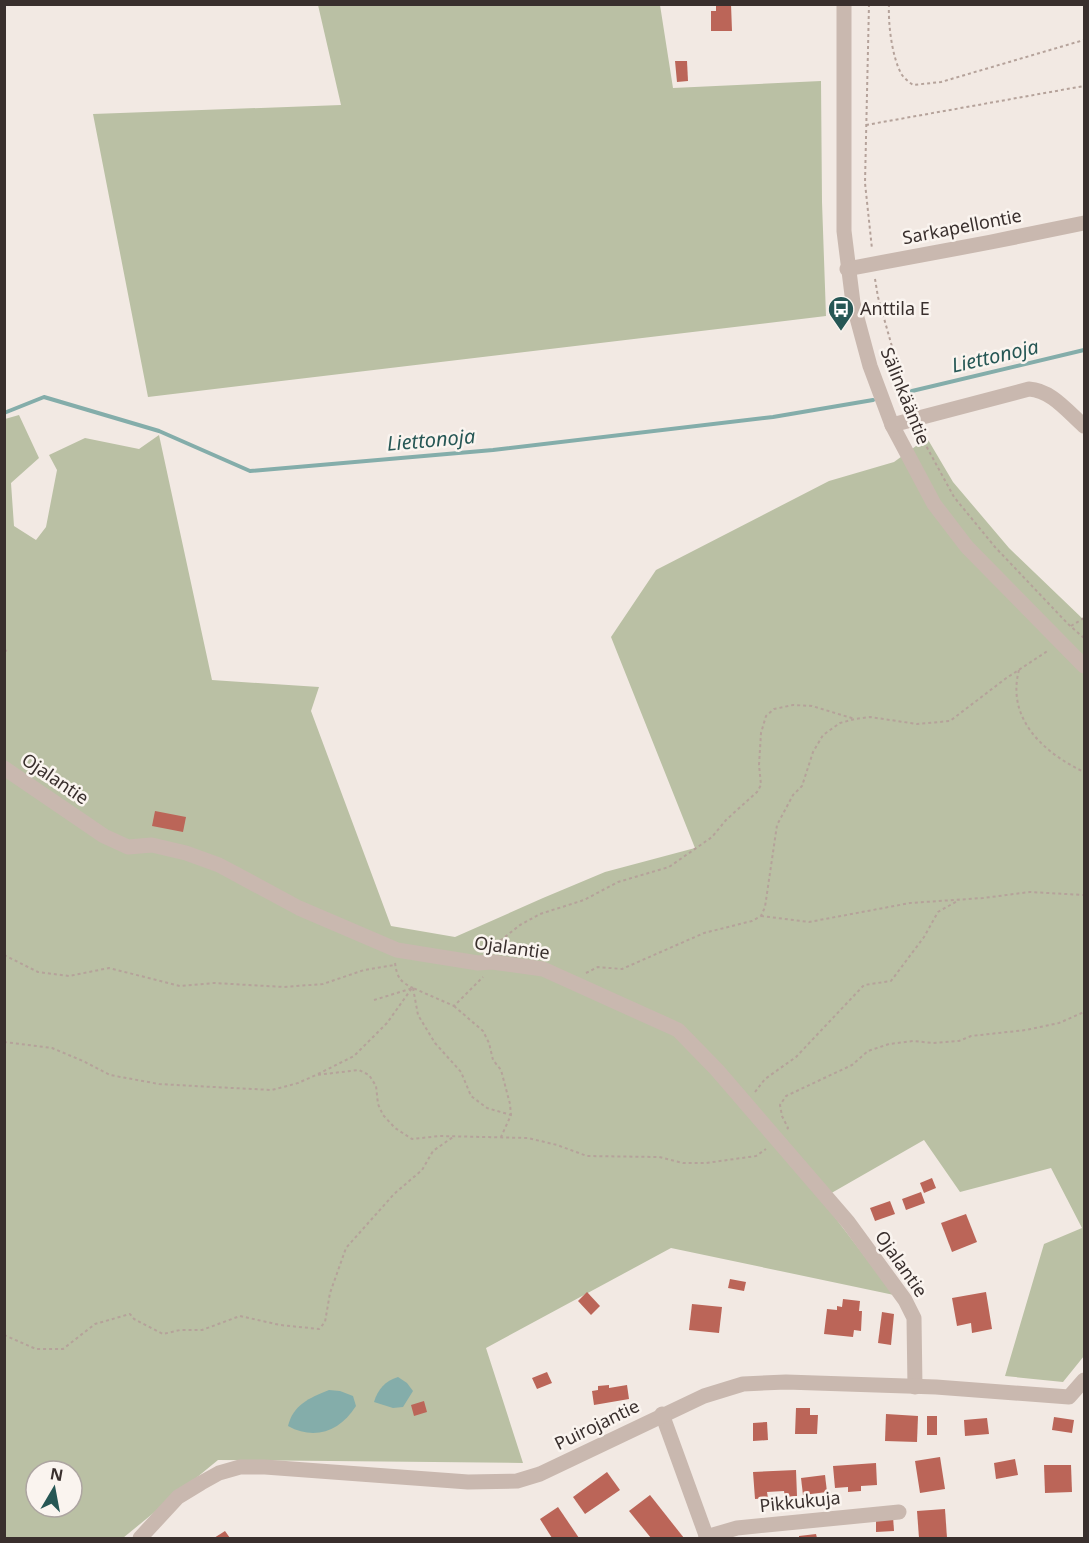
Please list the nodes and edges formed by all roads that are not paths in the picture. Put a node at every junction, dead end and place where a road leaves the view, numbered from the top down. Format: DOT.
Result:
graph roads {
  1 [pos="844,4"];
  2 [pos="1084,223"];
  3 [pos="847,269"];
  4 [pos="892,425"];
  5 [pos="1084,426"];
  6 [pos="1084,666"];
  7 [pos="4,768"];
  8 [pos="1084,1380"];
  9 [pos="915,1387"];
  10 [pos="662,1414"];
  11 [pos="899,1512"];
  12 [pos="707,1538"];
  13 [pos="140,1539"];
  1 -- 3 [label="street, Sälinkääntie"];
  2 -- 3 [label="street, Sarkapellontie"];
  3 -- 4 [label="street, Sälinkääntie"];
  4 -- 5 [label="street"];
  4 -- 6 [label="street, Sälinkääntie"];
  7 -- 9 [label="street, Ojalantie"];
  8 -- 9 [label="street, Puirojantie"];
  9 -- 10 [label="street, Puirojantie"];
  10 -- 12 [label="street"];
  10 -- 13 [label="street, Puirojantie"];
  11 -- 12 [label="street, Pikkukuja"];
}
